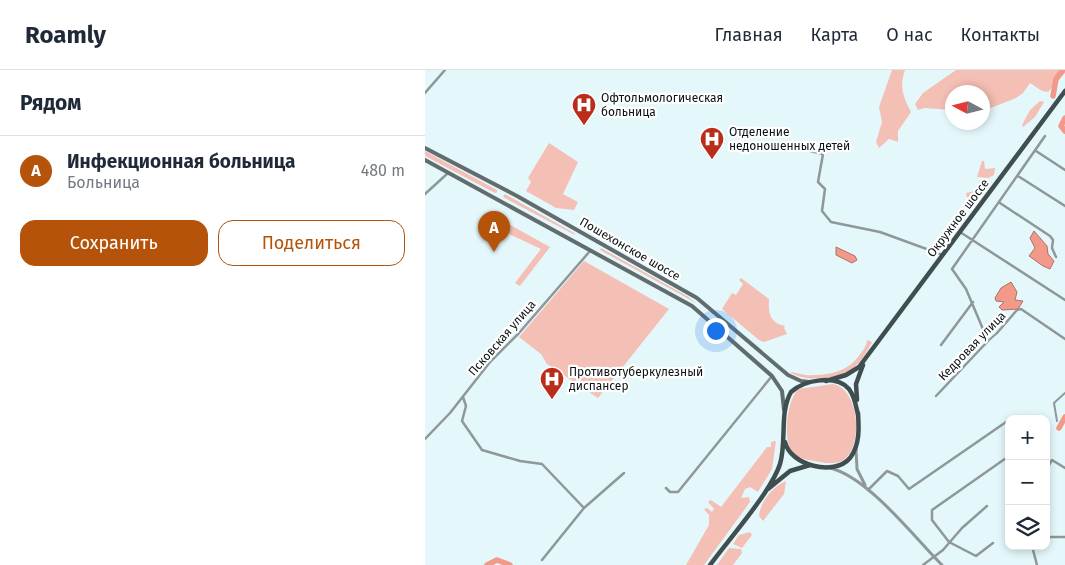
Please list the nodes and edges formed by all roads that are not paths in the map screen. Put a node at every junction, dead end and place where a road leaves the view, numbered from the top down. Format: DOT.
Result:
graph roads {
  1 [pos="445,70"];
  2 [pos="1065,91"];
  3 [pos="425,93"];
  4 [pos="1045,136"];
  5 [pos="425,148"];
  6 [pos="806,150"];
  7 [pos="1036,151"];
  8 [pos="425,160"];
  9 [pos="1065,170"];
  10 [pos="450,172"];
  11 [pos="1018,176"];
  12 [pos="504,189"];
  13 [pos="425,194"];
  14 [pos="498,199"];
  15 [pos="1000,203"];
  16 [pos="1065,206"];
  17 [pos="579,231"];
  18 [pos="960,232"];
  19 [pos="574,240"];
  20 [pos="973,240"];
  21 [pos="591,250"];
  22 [pos="943,255"];
  23 [pos="1056,257"];
  24 [pos="1065,300"];
  25 [pos="703,302"];
  26 [pos="973,302"];
  27 [pos="698,310"];
  28 [pos="997,333"];
  29 [pos="1065,339"];
  30 [pos="988,341"];
  31 [pos="941,344"];
  32 [pos="866,358"];
  33 [pos="772,376"];
  34 [pos="826,381"];
  35 [pos="813,382"];
  36 [pos="1065,393"];
  37 [pos="463,396"];
  38 [pos="936,396"];
  39 [pos="785,415"];
  40 [pos="858,415"];
  41 [pos="1057,420"];
  42 [pos="1005,423"];
  43 [pos="785,438"];
  44 [pos="425,439"];
  45 [pos="857,443"];
  46 [pos="1005,459"];
  47 [pos="1050,463"];
  48 [pos="813,465"];
  49 [pos="825,467"];
  50 [pos="1065,468"];
  51 [pos="624,473"];
  52 [pos="666,488"];
  53 [pos="867,489"];
  54 [pos="762,496"];
  55 [pos="987,506"];
  56 [pos="584,508"];
  57 [pos="1050,536"];
  58 [pos="1065,537"];
  59 [pos="949,542"];
  60 [pos="993,544"];
  61 [pos="1033,550"];
  62 [pos="933,556"];
  63 [pos="542,560"];
  64 [pos="710,565"];
  65 [pos="923,565"];
  66 [pos="942,565"];
  67 [pos="1037,565"];
  1 -- 3 [label="street"];
  2 -- 18 [label="main road, Окружное шоссе"];
  4 -- 7 [label="street"];
  5 -- 12 [label="main road, Пошехонское шоссе"];
  6 -- 22 [label="street"];
  7 -- 9 [label="street"];
  7 -- 11 [label="street"];
  8 -- 10 [label="main road, Пошехонское шоссе"];
  10 -- 13 [label="street"];
  10 -- 14 [label="main road, Пошехонское шоссе"];
  11 -- 15 [label="street"];
  11 -- 16 [label="street"];
  12 -- 14 [label="main road"];
  12 -- 17 [label="main road, Пошехонское шоссе"];
  14 -- 19 [label="main road, Пошехонское шоссе"];
  15 -- 20 [label="street"];
  15 -- 23 [label="street"];
  17 -- 19 [label="main road"];
  17 -- 25 [label="main road, Пошехонское шоссе"];
  18 -- 20 [label="street"];
  18 -- 22 [label="main road, Окружное шоссе"];
  19 -- 21 [label="main road, Пошехонское шоссе"];
  20 -- 24 [label="street"];
  20 -- 26 [label="street"];
  21 -- 27 [label="main road, Пошехонское шоссе"];
  21 -- 37 [label="street, Псковская улица"];
  22 -- 32 [label="main road, Окружное шоссе"];
  25 -- 27 [label="main road"];
  25 -- 35 [label="main road, Пошехонское шоссе"];
  26 -- 30 [label="street"];
  26 -- 31 [label="street"];
  27 -- 33 [label="main road, Пошехонское шоссе"];
  28 -- 29 [label="street, Кедровая улица"];
  28 -- 30 [label="street, Кедровая улица"];
  30 -- 38 [label="street, Кедровая улица"];
  32 -- 34 [label="main road, Окружное шоссе"];
  32 -- 40 [label="main road, Окружное шоссе"];
  33 -- 39 [label="main road, Пошехонское шоссе"];
  33 -- 52 [label="street"];
  34 -- 35 [label="main road, Окружное шоссе"];
  34 -- 40 [label="main road, Окружное шоссе"];
  35 -- 39 [label="main road, Окружное шоссе"];
  36 -- 41 [label="street"];
  37 -- 44 [label="street, Псковская улица"];
  37 -- 56 [label="street"];
  39 -- 43 [label="main road, Окружное шоссе"];
  40 -- 45 [label="main road, Окружное шоссе"];
  42 -- 53 [label="street"];
  43 -- 48 [label="main road, Окружное шоссе"];
  43 -- 54 [label="main road, Окружное шоссе"];
  45 -- 49 [label="main road, Окружное шоссе"];
  45 -- 53 [label="street"];
  46 -- 59 [label="street"];
  47 -- 50 [label="street"];
  48 -- 49 [label="main road, Окружное шоссе"];
  48 -- 54 [label="main road, Окружное шоссе"];
  49 -- 53 [label="street"];
  51 -- 56 [label="street"];
  53 -- 62 [label="street"];
  54 -- 64 [label="main road, Окружное шоссе"];
  55 -- 59 [label="street"];
  56 -- 63 [label="street"];
  57 -- 58 [label="street"];
  59 -- 60 [label="street"];
  59 -- 62 [label="street"];
  61 -- 67 [label="street"];
  62 -- 65 [label="street"];
  62 -- 66 [label="street"];
}
